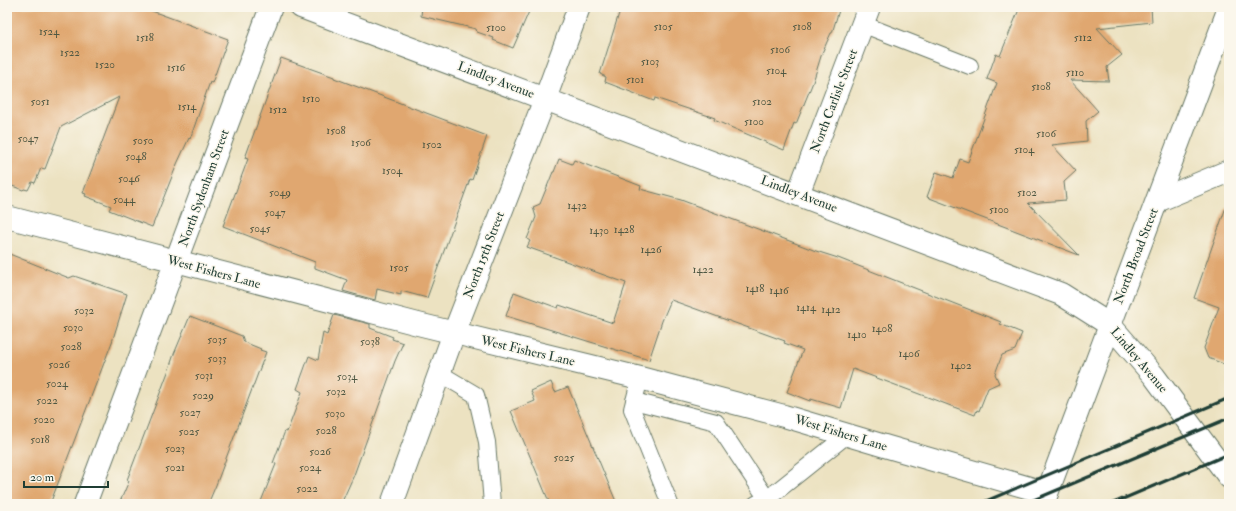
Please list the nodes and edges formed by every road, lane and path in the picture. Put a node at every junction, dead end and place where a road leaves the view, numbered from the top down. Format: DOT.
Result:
graph roads {
  1 [pos="271,7"];
  2 [pos="301,7"];
  3 [pos="579,7"];
  4 [pos="1229,8"];
  5 [pos="866,15"];
  6 [pos="970,66"];
  7 [pos="545,99"];
  8 [pos="1229,171"];
  9 [pos="798,194"];
  10 [pos="1156,201"];
  11 [pos="7,218"];
  12 [pos="176,262"];
  13 [pos="1110,324"];
  14 [pos="454,333"];
  15 [pos="439,373"];
  16 [pos="640,378"];
  17 [pos="634,401"];
  18 [pos="847,435"];
  19 [pos="1229,477"];
  20 [pos="1045,498"];
  21 [pos="762,502"];
  22 [pos="85,504"];
  23 [pos="392,504"];
  24 [pos="492,504"];
  25 [pos="670,504"];
  1 -- 12 [label="street, North Sydenham Street"];
  2 -- 7 [label="street, Lindley Avenue"];
  3 -- 7 [label="street, North 15th Street"];
  4 -- 10 [label="street, North Broad Street"];
  5 -- 6 [label="lane"];
  5 -- 9 [label="street, North Carlisle Street"];
  7 -- 9 [label="street, Lindley Avenue"];
  7 -- 14 [label="street, North 15th Street"];
  8 -- 10 [label="street"];
  9 -- 13 [label="street, Lindley Avenue"];
  10 -- 13 [label="street, North Broad Street"];
  11 -- 12 [label="street, West Fishers Lane"];
  12 -- 14 [label="street, West Fishers Lane"];
  12 -- 22 [label="street, North Sydenham Street"];
  13 -- 19 [label="street, Lindley Avenue"];
  13 -- 20 [label="street, North Broad Street"];
  14 -- 15 [label="street, North 15th Street"];
  14 -- 16 [label="street, West Fishers Lane"];
  15 -- 23 [label="street, North 15th Street"];
  15 -- 24 [label="lane"];
  16 -- 17 [label="lane"];
  16 -- 18 [label="street, West Fishers Lane"];
  17 -- 21 [label="lane"];
  17 -- 25 [label="lane"];
  18 -- 20 [label="street, West Fishers Lane"];
  18 -- 21 [label="lane"];
}
